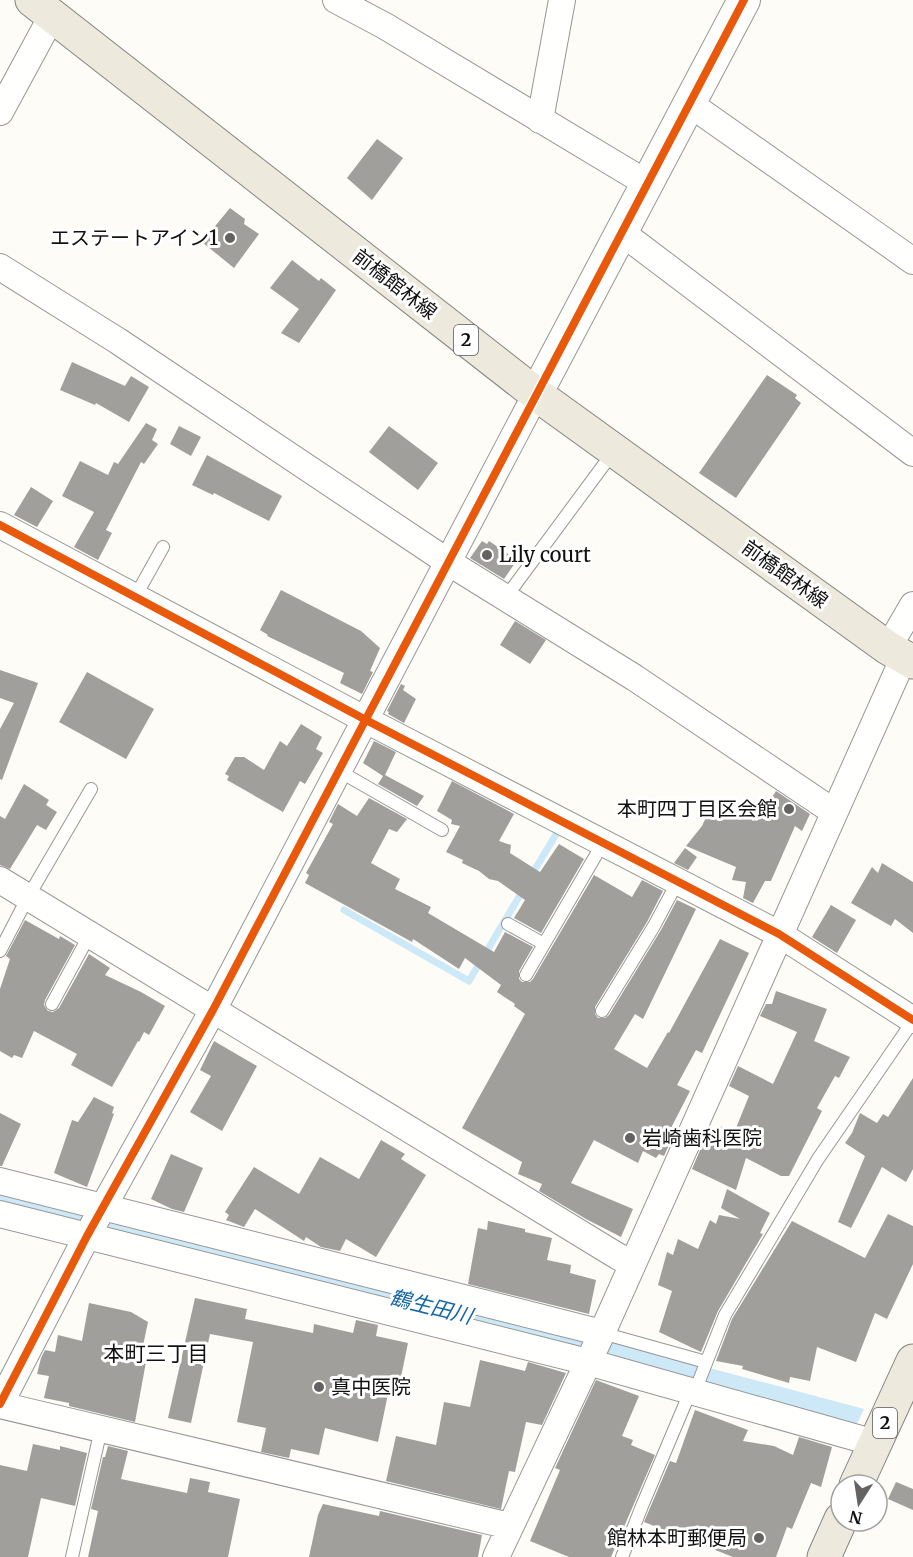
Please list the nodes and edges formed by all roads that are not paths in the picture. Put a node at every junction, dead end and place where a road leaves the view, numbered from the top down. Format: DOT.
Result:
graph roads {
  1 [pos="336,0"];
  2 [pos="562,0"];
  3 [pos="744,0"];
  4 [pos="42,8"];
  5 [pos="690,104"];
  6 [pos="0,112"];
  7 [pos="540,120"];
  8 [pos="648,184"];
  9 [pos="621,232"];
  10 [pos="913,261"];
  11 [pos="0,267"];
  12 [pos="536,394"];
  13 [pos="614,450"];
  14 [pos="913,453"];
  15 [pos="0,525"];
  16 [pos="163,547"];
  17 [pos="448,561"];
  18 [pos="135,597"];
  19 [pos="506,597"];
  20 [pos="913,605"];
  21 [pos="902,656"];
  22 [pos="366,720"];
  23 [pos="339,771"];
  24 [pos="91,789"];
  25 [pos="834,812"];
  26 [pos="442,830"];
  27 [pos="603,843"];
  28 [pos="0,880"];
  29 [pos="678,881"];
  30 [pos="28,897"];
  31 [pos="508,924"];
  32 [pos="90,934"];
  33 [pos="779,934"];
  34 [pos="544,944"];
  35 [pos="0,951"];
  36 [pos="526,975"];
  37 [pos="52,1004"];
  38 [pos="213,1010"];
  39 [pos="602,1011"];
  40 [pos="913,1020"];
  41 [pos="0,1181"];
  42 [pos="0,1214"];
  43 [pos="95,1221"];
  44 [pos="633,1263"];
  45 [pos="595,1347"];
  46 [pos="913,1361"];
  47 [pos="705,1363"];
  48 [pos="695,1388"];
  49 [pos="0,1405"];
  50 [pos="904,1408"];
  51 [pos="101,1429"];
  52 [pos="875,1443"];
  53 [pos="861,1473"];
  54 [pos="510,1526"];
  55 [pos="835,1533"];
  56 [pos="72,1557"];
  57 [pos="496,1557"];
  58 [pos="622,1557"];
  59 [pos="824,1557"];
  1 -- 7 [label="street"];
  2 -- 7 [label="street"];
  3 -- 5 [label="street"];
  4 -- 6 [label="street"];
  4 -- 12 [label="main road, 前橋館林線 / 2"];
  5 -- 8 [label="street"];
  5 -- 10 [label="street"];
  7 -- 8 [label="street"];
  8 -- 9 [label="street"];
  9 -- 12 [label="street"];
  9 -- 14 [label="street"];
  11 -- 17 [label="street"];
  12 -- 13 [label="main road, 前橋館林線 / 2"];
  12 -- 17 [label="street"];
  13 -- 19 [label="lane"];
  13 -- 21 [label="main road, 前橋館林線 / 2"];
  15 -- 18 [label="street"];
  16 -- 18 [label="lane"];
  17 -- 19 [label="street"];
  17 -- 22 [label="street"];
  18 -- 22 [label="street"];
  19 -- 25 [label="street"];
  20 -- 21 [label="street"];
  21 -- 25 [label="street"];
  22 -- 23 [label="street"];
  22 -- 27 [label="street"];
  23 -- 26 [label="lane"];
  23 -- 38 [label="street"];
  24 -- 30 [label="lane"];
  25 -- 33 [label="street"];
  27 -- 29 [label="street"];
  27 -- 34 [label="lane"];
  28 -- 30 [label="street"];
  29 -- 33 [label="street"];
  29 -- 39 [label="lane"];
  30 -- 32 [label="street"];
  30 -- 35 [label="lane"];
  31 -- 34 [label="lane"];
  32 -- 37 [label="lane"];
  32 -- 38 [label="street"];
  33 -- 40 [label="street"];
  33 -- 44 [label="street"];
  34 -- 36 [label="lane"];
  38 -- 43 [label="street"];
  38 -- 44 [label="street"];
  40 -- 47 [label="lane"];
  41 -- 43 [label="street"];
  42 -- 43 [label="street"];
  43 -- 45 [label="street"];
  43 -- 49 [label="street"];
  44 -- 45 [label="street"];
  45 -- 47 [label="lane"];
  45 -- 48 [label="street"];
  45 -- 54 [label="street"];
  46 -- 50 [label="main road, 2"];
  47 -- 48 [label="lane"];
  48 -- 52 [label="street"];
  48 -- 58 [label="lane"];
  49 -- 51 [label="street"];
  50 -- 52 [label="main road, 2"];
  51 -- 54 [label="street"];
  51 -- 56 [label="lane"];
  52 -- 53 [label="main road, 2"];
  54 -- 57 [label="street"];
  55 -- 59 [label="main road"];
}
